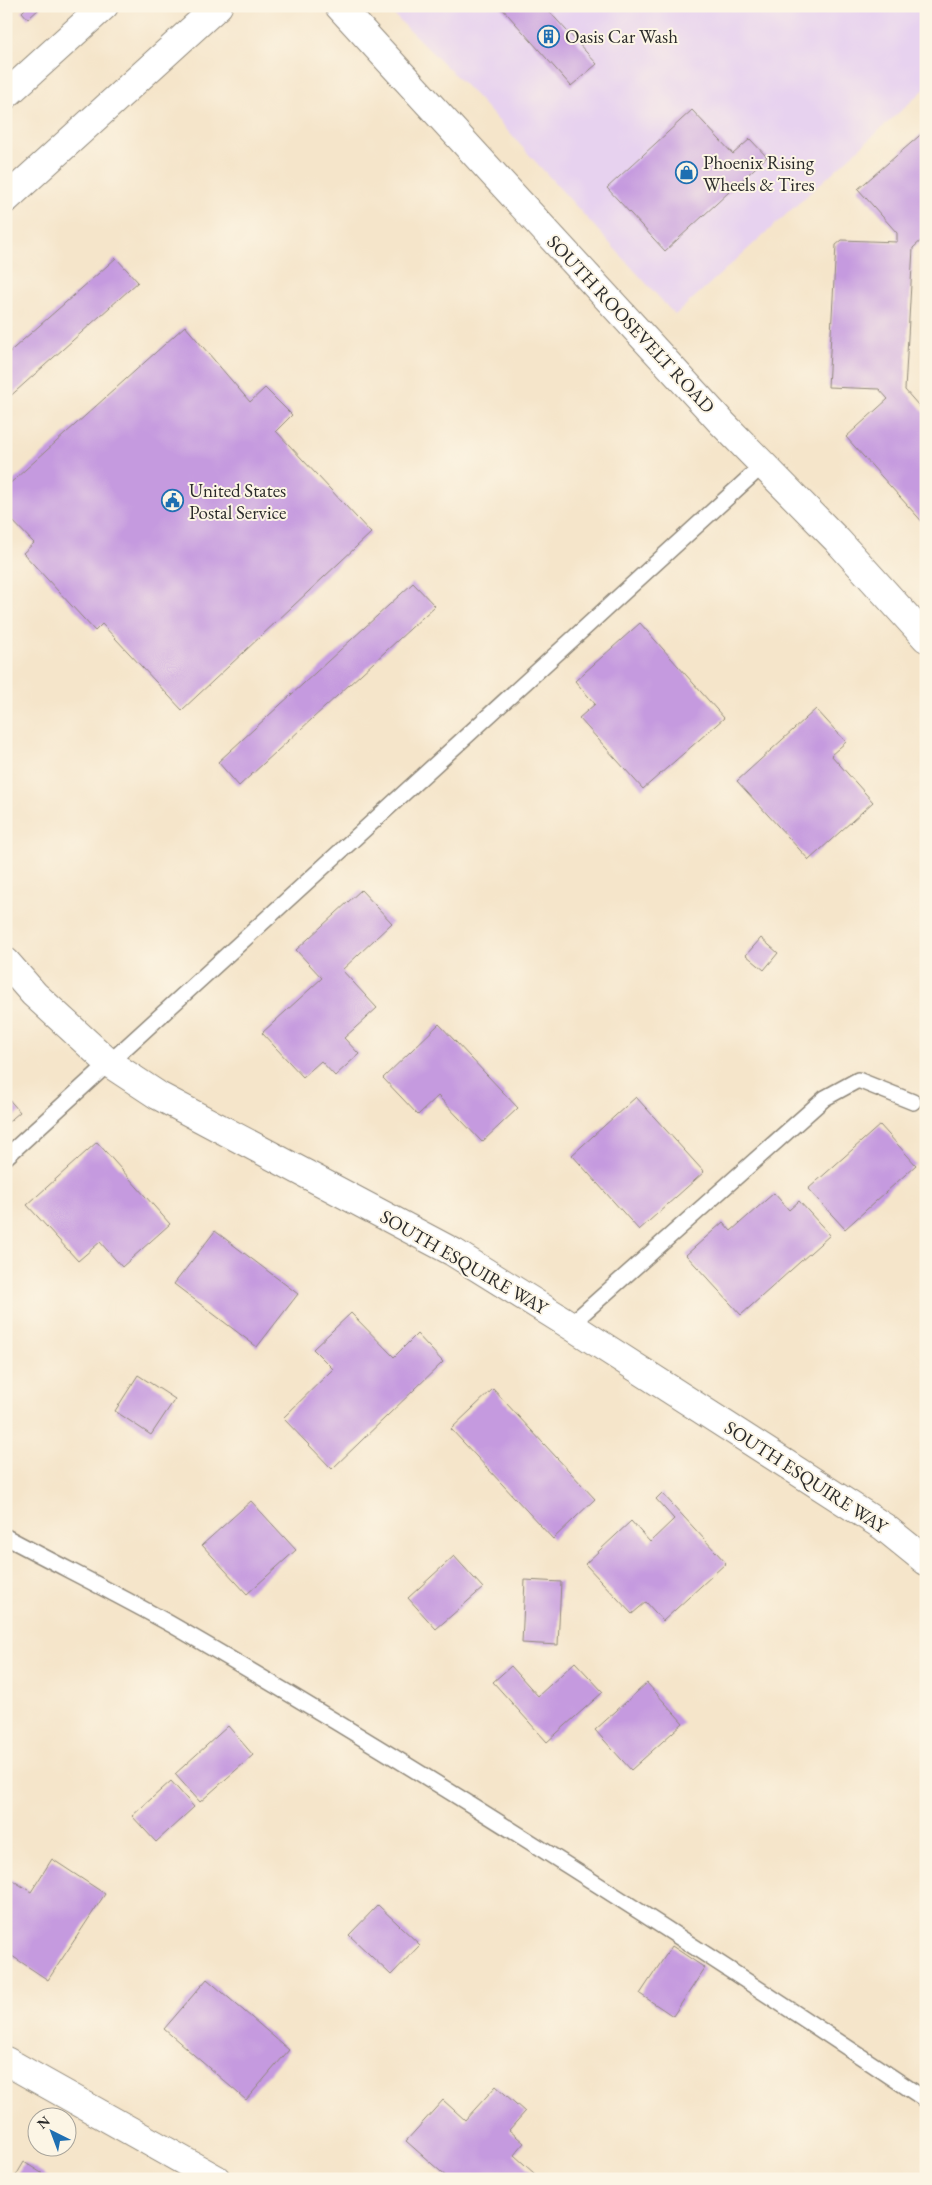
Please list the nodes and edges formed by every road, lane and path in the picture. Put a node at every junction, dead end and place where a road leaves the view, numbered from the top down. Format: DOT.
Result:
graph roads {
  1 [pos="104,6"];
  2 [pos="218,6"];
  3 [pos="339,6"];
  4 [pos="6,95"];
  5 [pos="6,200"];
  6 [pos="763,465"];
  7 [pos="926,638"];
  8 [pos="6,962"];
  9 [pos="109,1063"];
  10 [pos="913,1102"];
  11 [pos="6,1157"];
  12 [pos="570,1324"];
  13 [pos="6,1537"];
  14 [pos="926,1561"];
  15 [pos="6,2061"];
  16 [pos="926,2100"];
  17 [pos="216,2179"];
  1 -- 4 [label="street"];
  2 -- 5 [label="street"];
  3 -- 6 [label="street, SOUTH ROOSEVELT ROAD"];
  6 -- 7 [label="street, SOUTH ROOSEVELT ROAD"];
  6 -- 9 [label="lane"];
  8 -- 9 [label="street, SOUTH ESQUIRE WAY"];
  9 -- 11 [label="lane"];
  9 -- 12 [label="street, SOUTH ESQUIRE WAY"];
  10 -- 12 [label="lane"];
  12 -- 14 [label="street, SOUTH ESQUIRE WAY"];
  13 -- 16 [label="lane"];
  15 -- 17 [label="street"];
}
